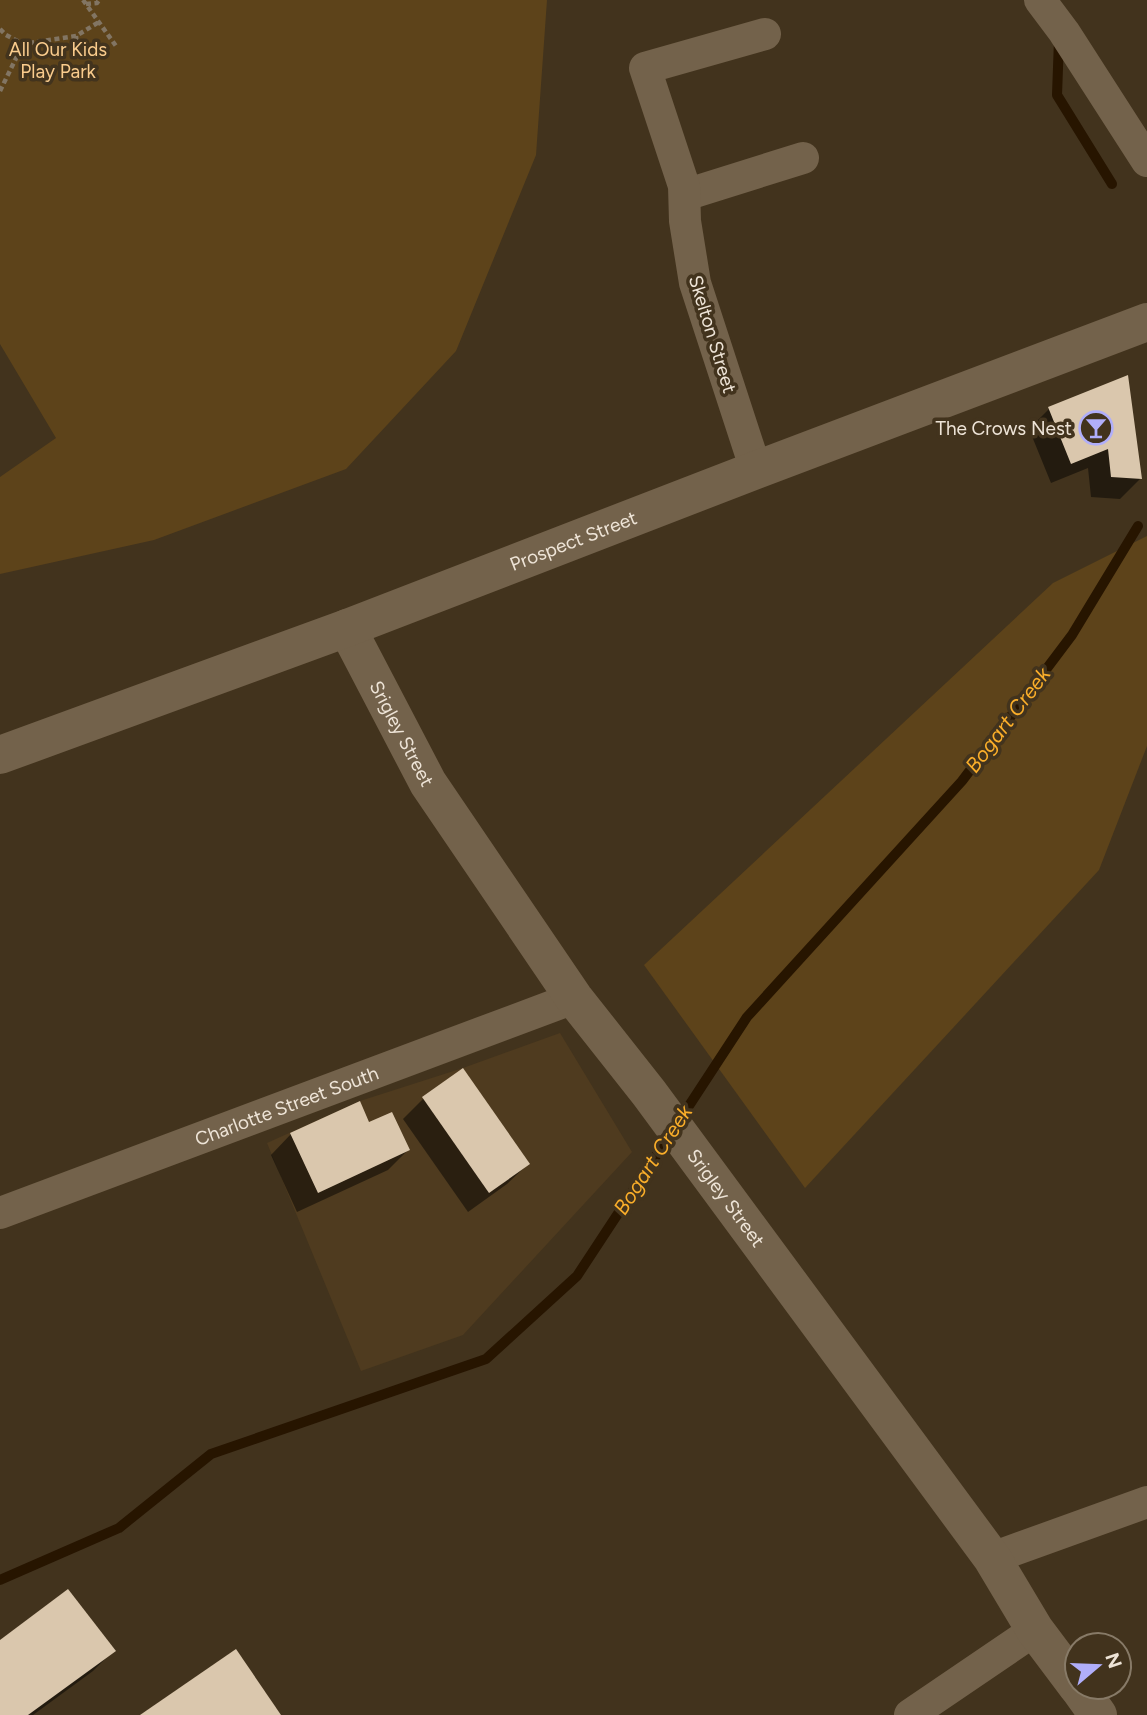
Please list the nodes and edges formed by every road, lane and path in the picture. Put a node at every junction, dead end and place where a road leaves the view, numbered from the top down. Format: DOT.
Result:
graph roads {
  1 [pos="99,0"];
  2 [pos="1040,0"];
  3 [pos="85,2"];
  4 [pos="99,22"];
  5 [pos="0,29"];
  6 [pos="765,34"];
  7 [pos="76,36"];
  8 [pos="23,44"];
  9 [pos="116,46"];
  10 [pos="78,60"];
  11 [pos="0,91"];
  12 [pos="803,158"];
  13 [pos="1147,161"];
  14 [pos="685,195"];
  15 [pos="1147,323"];
  16 [pos="756,470"];
  17 [pos="347,628"];
  18 [pos="0,755"];
  19 [pos="574,998"];
  20 [pos="0,1213"];
  21 [pos="1147,1502"];
  22 [pos="992,1558"];
  23 [pos="1035,1630"];
  24 [pos="1063,1668"];
  25 [pos="910,1715"];
  1 -- 3 [label="path"];
  2 -- 13 [label="street"];
  3 -- 4 [label="path"];
  4 -- 7 [label="path"];
  4 -- 9 [label="path"];
  5 -- 8 [label="path"];
  6 -- 14 [label="street, Skelton Street"];
  7 -- 8 [label="path"];
  7 -- 10 [label="path"];
  8 -- 11 [label="path"];
  12 -- 14 [label="street"];
  14 -- 16 [label="street, Skelton Street"];
  15 -- 16 [label="street, Prospect Street"];
  16 -- 17 [label="street, Prospect Street"];
  17 -- 18 [label="street, Prospect Street"];
  17 -- 19 [label="street, Srigley Street"];
  19 -- 20 [label="street, Charlotte Street South"];
  19 -- 22 [label="street, Srigley Street"];
  21 -- 22 [label="street"];
  22 -- 23 [label="street, Srigley Street"];
  23 -- 24 [label="street, Srigley Street"];
  23 -- 25 [label="street"];
}
